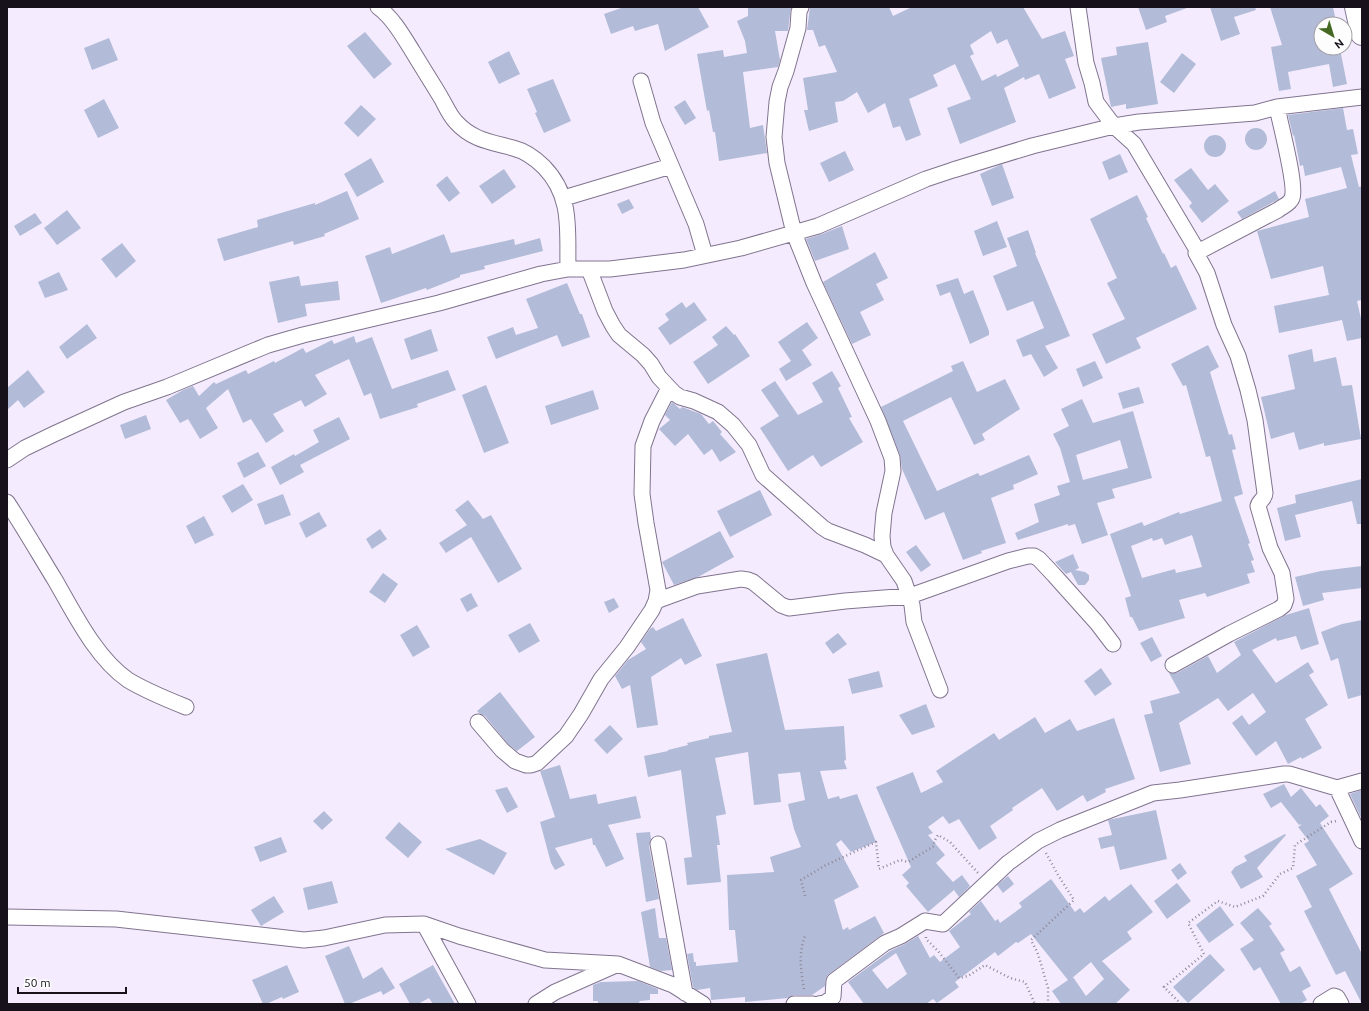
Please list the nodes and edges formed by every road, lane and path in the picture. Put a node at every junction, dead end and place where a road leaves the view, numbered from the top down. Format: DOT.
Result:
graph roads {
  1 [pos="378,7"];
  2 [pos="801,7"];
  3 [pos="1356,7"];
  4 [pos="1082,8"];
  5 [pos="1362,34"];
  6 [pos="641,81"];
  7 [pos="1362,97"];
  8 [pos="1277,107"];
  9 [pos="1114,126"];
  10 [pos="671,166"];
  11 [pos="564,198"];
  12 [pos="794,233"];
  13 [pos="1196,253"];
  14 [pos="706,255"];
  15 [pos="568,269"];
  16 [pos="589,269"];
  17 [pos="669,388"];
  18 [pos="7,460"];
  19 [pos="7,502"];
  20 [pos="886,555"];
  21 [pos="910,596"];
  22 [pos="656,601"];
  23 [pos="1113,644"];
  24 [pos="1173,665"];
  25 [pos="940,690"];
  26 [pos="186,707"];
  27 [pos="478,722"];
  28 [pos="1362,781"];
  29 [pos="1337,788"];
  30 [pos="1352,819"];
  31 [pos="1361,839"];
  32 [pos="1038,841"];
  33 [pos="658,844"];
  34 [pos="986,882"];
  35 [pos="805,896"];
  36 [pos="7,917"];
  37 [pos="925,921"];
  38 [pos="424,924"];
  39 [pos="805,936"];
  40 [pos="618,964"];
  41 [pos="804,992"];
  42 [pos="685,993"];
  43 [pos="835,1001"];
  44 [pos="468,1004"];
  45 [pos="536,1004"];
  46 [pos="703,1004"];
  47 [pos="794,1004"];
  48 [pos="813,1004"];
  49 [pos="819,1004"];
  50 [pos="1035,1004"];
  51 [pos="1048,1004"];
  52 [pos="1181,1004"];
  53 [pos="1321,1004"];
  54 [pos="1341,1004"];
  1 -- 11 [label="street"];
  2 -- 12 [label="street"];
  3 -- 5 [label="highway"];
  4 -- 9 [label="street"];
  6 -- 10 [label="street"];
  7 -- 8 [label="street"];
  8 -- 9 [label="street"];
  8 -- 13 [label="street"];
  9 -- 12 [label="street"];
  9 -- 13 [label="street"];
  10 -- 11 [label="street"];
  10 -- 14 [label="street"];
  11 -- 15 [label="street"];
  12 -- 14 [label="street"];
  12 -- 20 [label="street"];
  13 -- 24 [label="street"];
  14 -- 16 [label="street"];
  15 -- 16 [label="street"];
  15 -- 18 [label="street"];
  16 -- 17 [label="street"];
  17 -- 20 [label="street"];
  17 -- 22 [label="street"];
  19 -- 26 [label="street"];
  20 -- 21 [label="street"];
  21 -- 22 [label="street"];
  21 -- 23 [label="street"];
  21 -- 25 [label="street"];
  22 -- 27 [label="street"];
  28 -- 29 [label="street"];
  29 -- 30 [label="street"];
  29 -- 32 [label="street"];
  30 -- 31 [label="street"];
  30 -- 52 [label="path"];
  32 -- 34 [label="street"];
  32 -- 51 [label="path"];
  33 -- 42 [label="street"];
  34 -- 35 [label="path"];
  34 -- 37 [label="street"];
  36 -- 38 [label="street"];
  37 -- 43 [label="street"];
  37 -- 50 [label="path"];
  38 -- 40 [label="street"];
  38 -- 44 [label="street"];
  39 -- 41 [label="path"];
  40 -- 42 [label="street"];
  40 -- 45 [label="street"];
  42 -- 46 [label="street"];
  43 -- 49 [label="street"];
  47 -- 48 [label="street"];
  53 -- 54 [label="street"];
}
